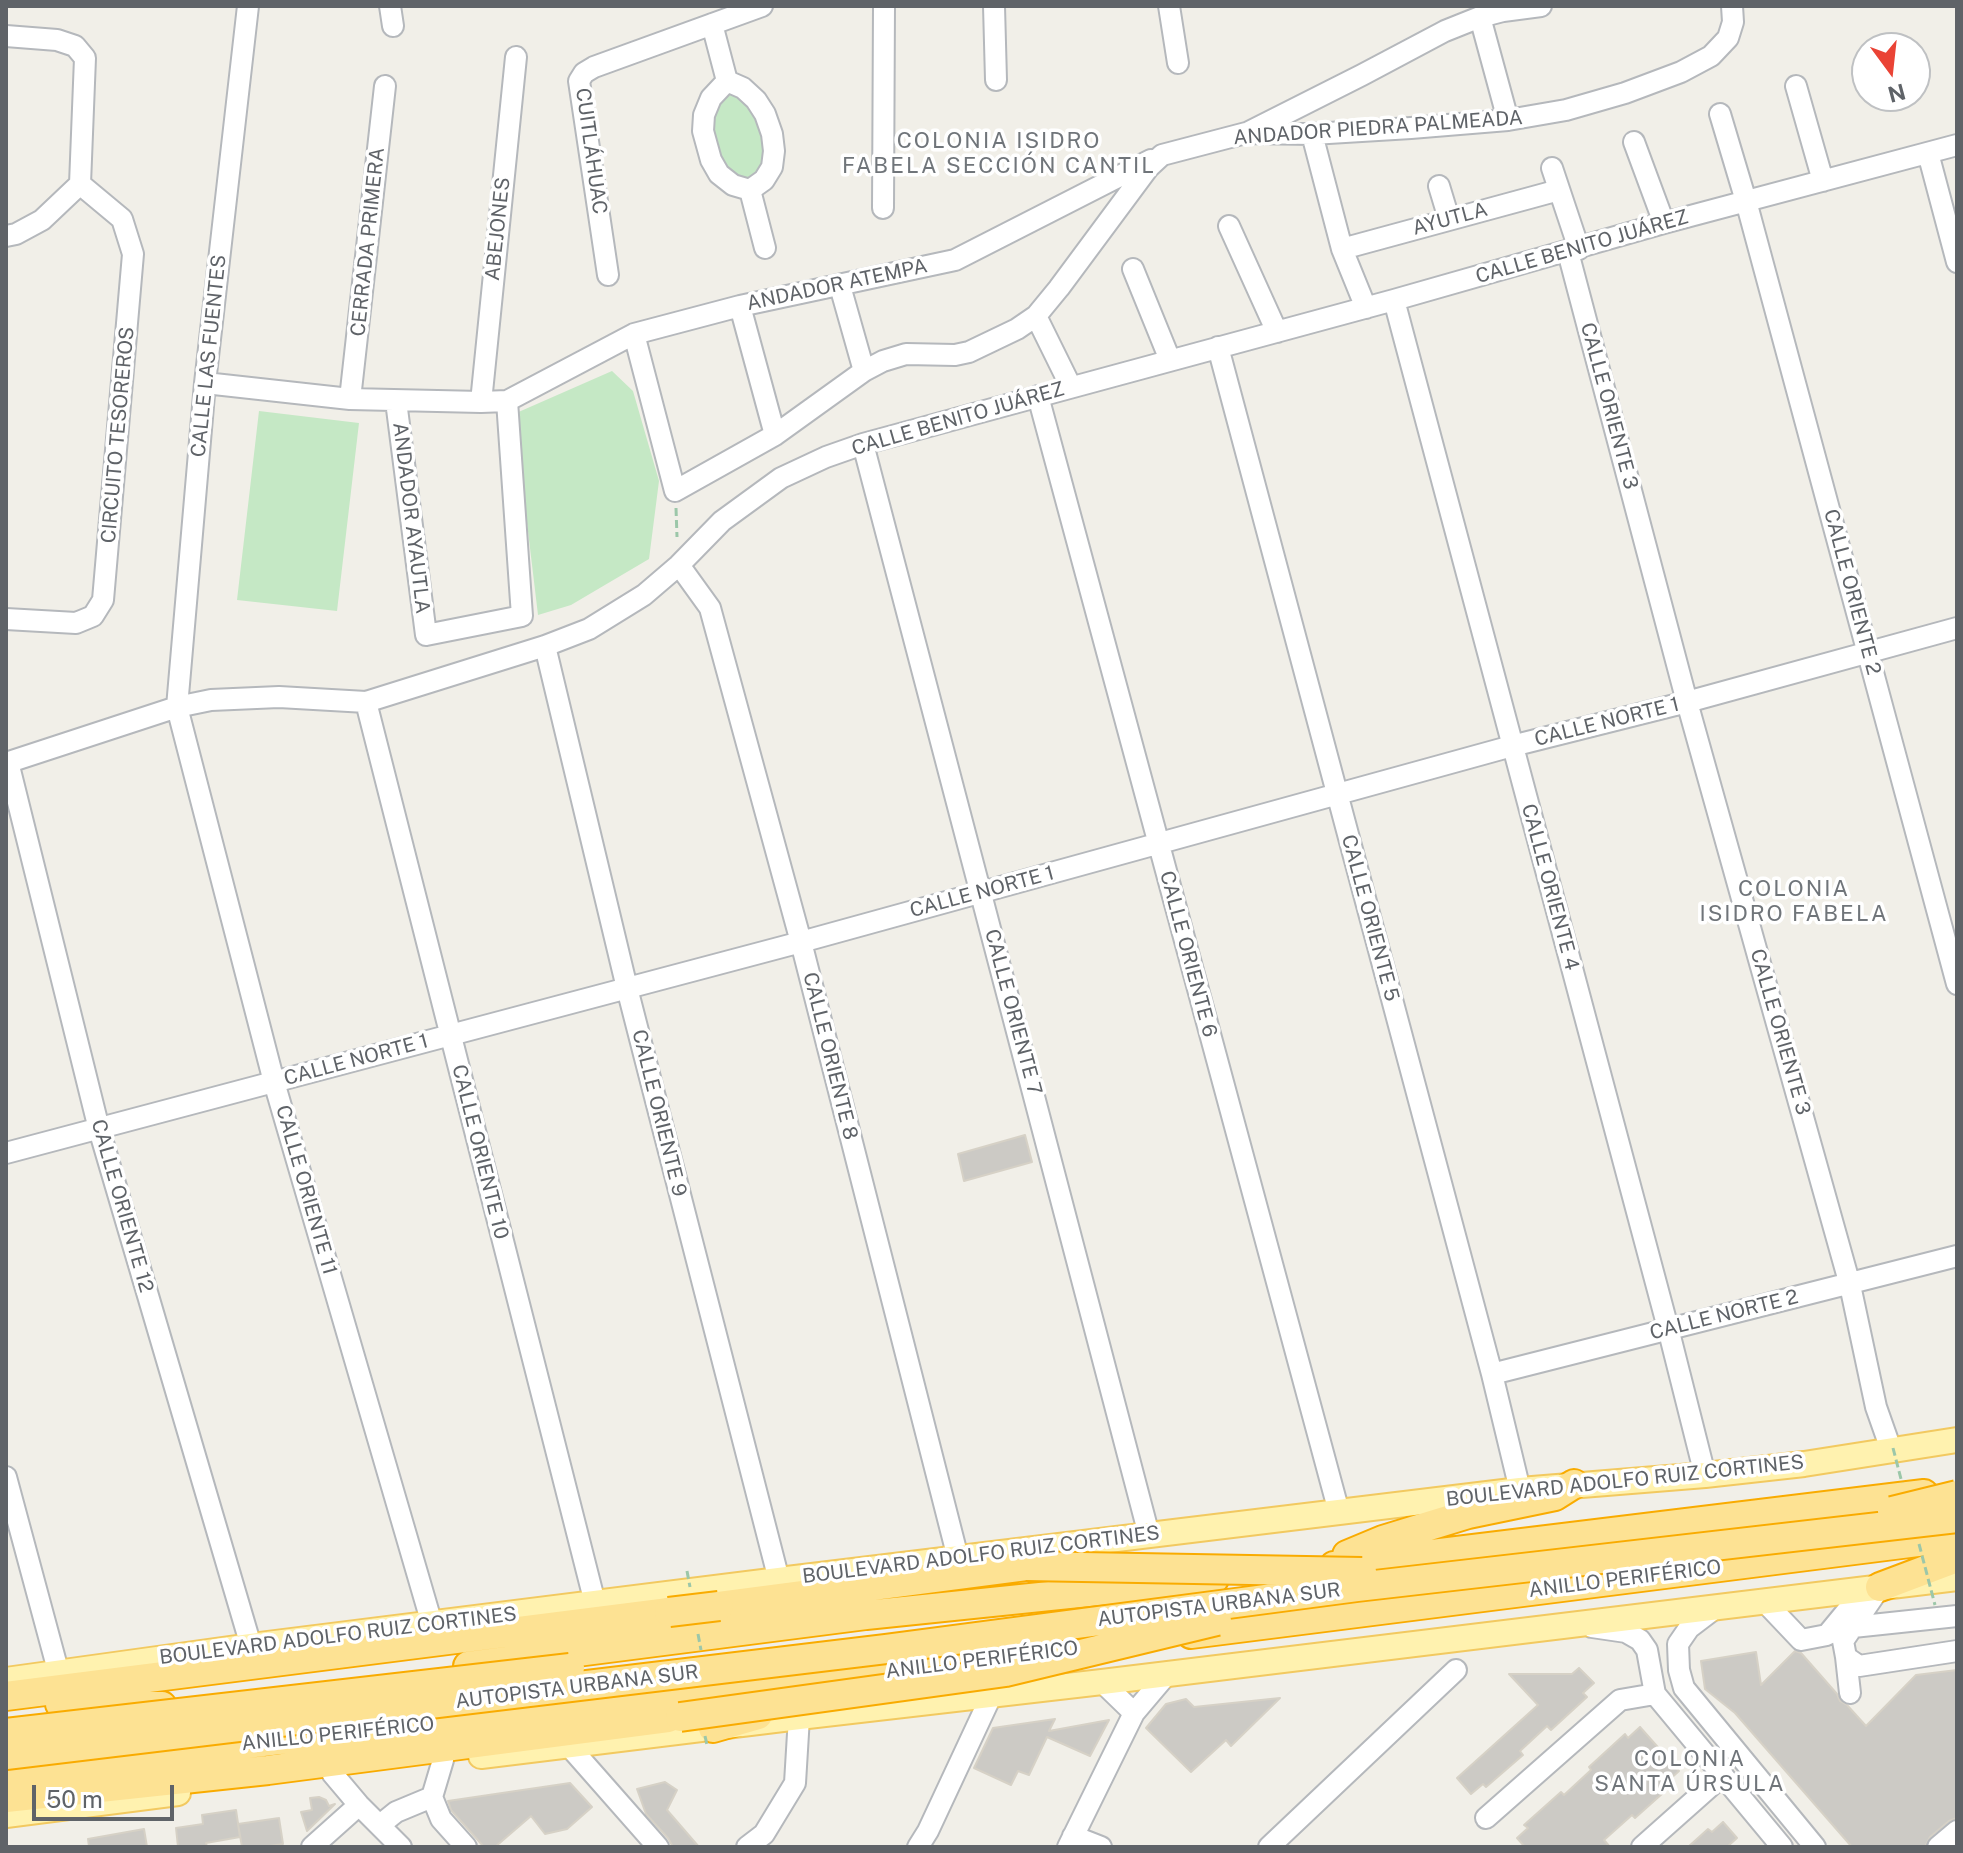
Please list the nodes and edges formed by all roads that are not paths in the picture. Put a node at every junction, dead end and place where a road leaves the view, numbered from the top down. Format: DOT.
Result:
graph roads {
  1 [pos="248,6"];
  2 [pos="762,6"];
  3 [pos="884,6"];
  4 [pos="994,6"];
  5 [pos="1169,6"];
  6 [pos="1541,6"];
  7 [pos="1732,6"];
  8 [pos="1480,17"];
  9 [pos="712,24"];
  10 [pos="6,36"];
  11 [pos="516,57"];
  12 [pos="1178,63"];
  13 [pos="996,80"];
  14 [pos="727,81"];
  15 [pos="385,86"];
  16 [pos="1796,86"];
  17 [pos="1720,114"];
  18 [pos="1508,120"];
  19 [pos="1246,133"];
  20 [pos="1312,134"];
  21 [pos="1634,142"];
  22 [pos="1957,145"];
  23 [pos="1928,153"];
  24 [pos="1162,155"];
  25 [pos="1552,168"];
  26 [pos="1823,181"];
  27 [pos="80,184"];
  28 [pos="1439,186"];
  29 [pos="750,190"];
  30 [pos="1559,190"];
  31 [pos="1746,201"];
  32 [pos="883,208"];
  33 [pos="1449,219"];
  34 [pos="1664,223"];
  35 [pos="1229,226"];
  36 [pos="6,236"];
  37 [pos="765,248"];
  38 [pos="1342,249"];
  39 [pos="1574,250"];
  40 [pos="1957,262"];
  41 [pos="1133,269"];
  42 [pos="608,275"];
  43 [pos="840,286"];
  44 [pos="1394,300"];
  45 [pos="740,306"];
  46 [pos="1366,308"];
  47 [pos="1036,316"];
  48 [pos="1277,332"];
  49 [pos="634,334"];
  50 [pos="1218,347"];
  51 [pos="1170,360"];
  52 [pos="864,371"];
  53 [pos="205,383"];
  54 [pos="1071,387"];
  55 [pos="1038,396"];
  56 [pos="350,399"];
  57 [pos="396,401"];
  58 [pos="507,401"];
  59 [pos="481,402"];
  60 [pos="775,435"];
  61 [pos="863,444"];
  62 [pos="679,565"];
  63 [pos="6,619"];
  64 [pos="1957,628"];
  65 [pos="545,646"];
  66 [pos="1868,652"];
  67 [pos="366,702"];
  68 [pos="1687,702"];
  69 [pos="177,707"];
  70 [pos="1512,746"];
  71 [pos="7,762"];
  72 [pos="1336,794"];
  73 [pos="1158,844"];
  74 [pos="981,892"];
  75 [pos="801,942"];
  76 [pos="1957,984"];
  77 [pos="627,988"];
  78 [pos="451,1035"];
  79 [pos="274,1082"];
  80 [pos="99,1129"];
  81 [pos="6,1153"];
  82 [pos="1957,1256"];
  83 [pos="1850,1285"];
  84 [pos="1668,1328"];
  85 [pos="1492,1374"];
  86 [pos="1957,1440"];
  87 [pos="1888,1441"];
  88 [pos="1705,1475"];
  89 [pos="6,1477"];
  90 [pos="1574,1484"];
  91 [pos="1520,1490"];
  92 [pos="1957,1492"];
  93 [pos="1957,1503"];
  94 [pos="1892,1511"];
  95 [pos="1339,1512"];
  96 [pos="1957,1518"];
  97 [pos="1842,1532"];
  98 [pos="1149,1535"];
  99 [pos="1957,1535"];
  100 [pos="958,1558"];
  101 [pos="1957,1558"];
  102 [pos="1314,1569"];
  103 [pos="1957,1578"];
  104 [pos="779,1580"];
  105 [pos="1362,1580"];
  106 [pos="1873,1588"];
  107 [pos="1764,1601"];
  108 [pos="595,1603"];
  109 [pos="1718,1606"];
  110 [pos="1957,1616"];
  111 [pos="432,1624"];
  112 [pos="1572,1624"];
  113 [pos="1853,1627"];
  114 [pos="251,1646"];
  115 [pos="1957,1651"];
  116 [pos="1846,1657"];
  117 [pos="923,1667"];
  118 [pos="1456,1670"];
  119 [pos="59,1674"];
  120 [pos="1167,1674"];
  121 [pos="6,1680"];
  122 [pos="1102,1682"];
  123 [pos="1850,1693"];
  124 [pos="992,1694"];
  125 [pos="1655,1694"];
  126 [pos="6,1696"];
  127 [pos="6,1703"];
  128 [pos="163,1706"];
  129 [pos="1134,1713"];
  130 [pos="799,1717"];
  131 [pos="6,1723"];
  132 [pos="713,1728"];
  133 [pos="6,1733"];
  134 [pos="569,1746"];
  135 [pos="6,1755"];
  136 [pos="443,1760"];
  137 [pos="6,1773"];
  138 [pos="332,1773"];
  139 [pos="1723,1775"];
  140 [pos="432,1797"];
  141 [pos="6,1798"];
  142 [pos="359,1805"];
  143 [pos="6,1815"];
  144 [pos="1486,1818"];
  145 [pos="1293,1824"];
  146 [pos="380,1825"];
  147 [pos="1957,1831"];
  148 [pos="1070,1841"];
  149 [pos="312,1847"];
  150 [pos="401,1847"];
  151 [pos="466,1847"];
  152 [pos="658,1847"];
  153 [pos="747,1847"];
  154 [pos="918,1847"];
  155 [pos="1101,1847"];
  156 [pos="1269,1847"];
  157 [pos="1296,1847"];
  158 [pos="1642,1847"];
  159 [pos="1782,1847"];
  160 [pos="1815,1847"];
  161 [pos="1938,1847"];
  1 -- 53 [label="street, CALLE LAS FUENTES"];
  2 -- 9 [label="street, CUITLÁHUAC"];
  3 -- 32 [label="street"];
  4 -- 13 [label="street"];
  5 -- 12 [label="street"];
  6 -- 8 [label="street"];
  7 -- 18 [label="street, ANDADOR PIEDRA PALMEADA"];
  8 -- 18 [label="street"];
  8 -- 19 [label="street"];
  9 -- 14 [label="street"];
  9 -- 42 [label="street, CUITLÁHUAC"];
  10 -- 27 [label="street"];
  11 -- 59 [label="street, ABEJONES"];
  14 -- 29 [label="street"];
  14 -- 29 [label="street"];
  15 -- 56 [label="street, CERRADA PRIMERA"];
  16 -- 26 [label="street"];
  17 -- 31 [label="street, CALLE ORIENTE 2"];
  18 -- 20 [label="street, ANDADOR PIEDRA PALMEADA"];
  19 -- 20 [label="street, ANDADOR PIEDRA PALMEADA"];
  19 -- 24 [label="street, ANDADOR PIEDRA PALMEADA"];
  20 -- 38 [label="street"];
  21 -- 34 [label="street"];
  22 -- 23 [label="street, CALLE BENITO JUÁREZ"];
  23 -- 26 [label="street, CALLE BENITO JUÁREZ"];
  23 -- 40 [label="street"];
  24 -- 43 [label="street, ANDADOR ATEMPA"];
  24 -- 47 [label="street"];
  25 -- 30 [label="street, CALLE ORIENTE 3"];
  26 -- 31 [label="street, CALLE BENITO JUÁREZ"];
  27 -- 36 [label="street"];
  27 -- 63 [label="street, CIRCUITO TESOREROS"];
  28 -- 33 [label="street"];
  29 -- 37 [label="street"];
  30 -- 33 [label="street, AYUTLA"];
  30 -- 39 [label="street, CALLE ORIENTE 3"];
  31 -- 34 [label="street, CALLE BENITO JUÁREZ"];
  31 -- 66 [label="street, CALLE ORIENTE 2"];
  33 -- 38 [label="street, AYUTLA"];
  34 -- 39 [label="street, CALLE BENITO JUÁREZ"];
  35 -- 48 [label="street"];
  38 -- 46 [label="street"];
  39 -- 44 [label="street, CALLE BENITO JUÁREZ"];
  39 -- 68 [label="street, CALLE ORIENTE 3"];
  41 -- 51 [label="street"];
  43 -- 45 [label="street, ANDADOR ATEMPA"];
  43 -- 52 [label="street"];
  44 -- 46 [label="street, CALLE BENITO JUÁREZ"];
  44 -- 70 [label="street, CALLE ORIENTE 4"];
  45 -- 49 [label="street, ANDADOR ATEMPA"];
  45 -- 60 [label="street"];
  46 -- 48 [label="street, CALLE BENITO JUÁREZ"];
  47 -- 52 [label="street"];
  47 -- 54 [label="street"];
  48 -- 50 [label="street, CALLE BENITO JUÁREZ"];
  49 -- 58 [label="street, ANDADOR ATEMPA"];
  49 -- 60 [label="street"];
  50 -- 51 [label="street, CALLE BENITO JUÁREZ"];
  50 -- 72 [label="street, CALLE ORIENTE 5"];
  51 -- 54 [label="street, CALLE BENITO JUÁREZ"];
  52 -- 60 [label="street"];
  53 -- 56 [label="street"];
  53 -- 69 [label="street, CALLE LAS FUENTES"];
  54 -- 55 [label="street, CALLE BENITO JUÁREZ"];
  55 -- 61 [label="street, CALLE BENITO JUÁREZ"];
  55 -- 73 [label="street, CALLE ORIENTE 6"];
  56 -- 57 [label="street"];
  57 -- 58 [label="street, ANDADOR AYAUTLA"];
  57 -- 59 [label="street"];
  58 -- 59 [label="street"];
  61 -- 62 [label="street, CALLE BENITO JUÁREZ"];
  61 -- 74 [label="street, CALLE ORIENTE 7"];
  62 -- 65 [label="street, CALLE BENITO JUÁREZ"];
  62 -- 75 [label="street, CALLE ORIENTE 8"];
  64 -- 66 [label="street, CALLE NORTE 1"];
  65 -- 67 [label="street, CALLE BENITO JUÁREZ"];
  65 -- 77 [label="street, CALLE ORIENTE 9"];
  66 -- 68 [label="street, CALLE NORTE 1"];
  66 -- 76 [label="street, CALLE ORIENTE 2"];
  67 -- 69 [label="street, CALLE BENITO JUÁREZ"];
  67 -- 78 [label="street, CALLE ORIENTE 10"];
  68 -- 70 [label="street, CALLE NORTE 1"];
  68 -- 83 [label="street, CALLE ORIENTE 3"];
  69 -- 71 [label="street, CALLE BENITO JUÁREZ"];
  69 -- 79 [label="street, CALLE ORIENTE 11"];
  70 -- 72 [label="street, CALLE NORTE 1"];
  70 -- 84 [label="street, CALLE ORIENTE 4"];
  71 -- 80 [label="street, CALLE ORIENTE 12"];
  72 -- 73 [label="street, CALLE NORTE 1"];
  72 -- 85 [label="street, CALLE ORIENTE 5"];
  73 -- 74 [label="street, CALLE NORTE 1"];
  73 -- 95 [label="street, CALLE ORIENTE 6"];
  74 -- 75 [label="street, CALLE NORTE 1"];
  74 -- 98 [label="street, CALLE ORIENTE 7"];
  75 -- 77 [label="street, CALLE NORTE 1"];
  75 -- 100 [label="street, CALLE ORIENTE 8"];
  77 -- 78 [label="street, CALLE NORTE 1"];
  77 -- 104 [label="street, CALLE ORIENTE 9"];
  78 -- 79 [label="street, CALLE NORTE 1"];
  78 -- 108 [label="street, CALLE ORIENTE 10"];
  79 -- 80 [label="street, CALLE NORTE 1"];
  79 -- 111 [label="street, CALLE ORIENTE 11"];
  80 -- 81 [label="street, CALLE NORTE 1"];
  80 -- 114 [label="street, CALLE ORIENTE 12"];
  82 -- 83 [label="street, CALLE NORTE 2"];
  83 -- 84 [label="street, CALLE NORTE 2"];
  83 -- 87 [label="street, CALLE ORIENTE 3"];
  84 -- 85 [label="street, CALLE NORTE 2"];
  84 -- 88 [label="street, CALLE ORIENTE 4"];
  85 -- 91 [label="street, CALLE ORIENTE 5"];
  86 -- 88 [label="main road, BOULEVARD ADOLFO RUIZ CORTINES"];
  88 -- 90 [label="main road, BOULEVARD ADOLFO RUIZ CORTINES"];
  89 -- 119 [label="street"];
  90 -- 91 [label="main road, BOULEVARD ADOLFO RUIZ CORTINES"];
  90 -- 102 [label="highway"];
  91 -- 95 [label="main road, BOULEVARD ADOLFO RUIZ CORTINES"];
  92 -- 94 [label="highway, bridge"];
  92 -- 102 [label="highway"];
  93 -- 94 [label="highway, AUTOPISTA URBANA SUR, bridge"];
  94 -- 105 [label="highway, AUTOPISTA URBANA SUR"];
  95 -- 98 [label="main road, BOULEVARD ADOLFO RUIZ CORTINES"];
  96 -- 97 [label="highway, AUTOPISTA URBANA SUR, bridge"];
  97 -- 99 [label="highway, bridge"];
  97 -- 105 [label="highway, AUTOPISTA URBANA SUR, bridge"];
  98 -- 100 [label="main road, BOULEVARD ADOLFO RUIZ CORTINES"];
  99 -- 117 [label="highway, ANILLO PERIFÉRICO"];
  100 -- 104 [label="main road, BOULEVARD ADOLFO RUIZ CORTINES"];
  101 -- 106 [label="highway"];
  102 -- 128 [label="highway"];
  103 -- 106 [label="main road"];
  104 -- 108 [label="main road, BOULEVARD ADOLFO RUIZ CORTINES"];
  105 -- 126 [label="highway, bridge"];
  105 -- 133 [label="highway, AUTOPISTA URBANA SUR, bridge"];
  105 -- 135 [label="highway, AUTOPISTA URBANA SUR, bridge"];
  105 -- 141 [label="highway, bridge"];
  106 -- 107 [label="main road"];
  106 -- 107 [label="street"];
  106 -- 113 [label="street"];
  107 -- 109 [label="main road"];
  108 -- 111 [label="main road, BOULEVARD ADOLFO RUIZ CORTINES"];
  109 -- 112 [label="main road"];
  109 -- 160 [label="street"];
  110 -- 113 [label="street"];
  111 -- 114 [label="main road, BOULEVARD ADOLFO RUIZ CORTINES"];
  112 -- 120 [label="main road"];
  112 -- 125 [label="street"];
  113 -- 116 [label="street"];
  114 -- 119 [label="main road, BOULEVARD ADOLFO RUIZ CORTINES"];
  115 -- 116 [label="street"];
  116 -- 123 [label="street"];
  117 -- 132 [label="highway"];
  117 -- 137 [label="highway, ANILLO PERIFÉRICO"];
  118 -- 145 [label="street"];
  119 -- 121 [label="main road, BOULEVARD ADOLFO RUIZ CORTINES"];
  120 -- 122 [label="main road"];
  120 -- 129 [label="street"];
  122 -- 124 [label="main road"];
  122 -- 129 [label="street"];
  124 -- 130 [label="main road"];
  124 -- 154 [label="street"];
  125 -- 139 [label="street"];
  125 -- 144 [label="street"];
  127 -- 128 [label="highway"];
  128 -- 131 [label="highway"];
  129 -- 148 [label="street"];
  130 -- 132 [label="main road"];
  130 -- 153 [label="street"];
  132 -- 134 [label="main road"];
  134 -- 136 [label="main road"];
  134 -- 152 [label="street"];
  136 -- 138 [label="main road"];
  136 -- 140 [label="street"];
  138 -- 142 [label="street"];
  138 -- 143 [label="main road"];
  139 -- 158 [label="street"];
  139 -- 159 [label="street"];
  140 -- 146 [label="street"];
  140 -- 151 [label="street"];
  142 -- 146 [label="street"];
  142 -- 149 [label="street"];
  145 -- 156 [label="street"];
  145 -- 157 [label="street"];
  146 -- 150 [label="street"];
  147 -- 161 [label="street"];
  148 -- 155 [label="street"];
}
